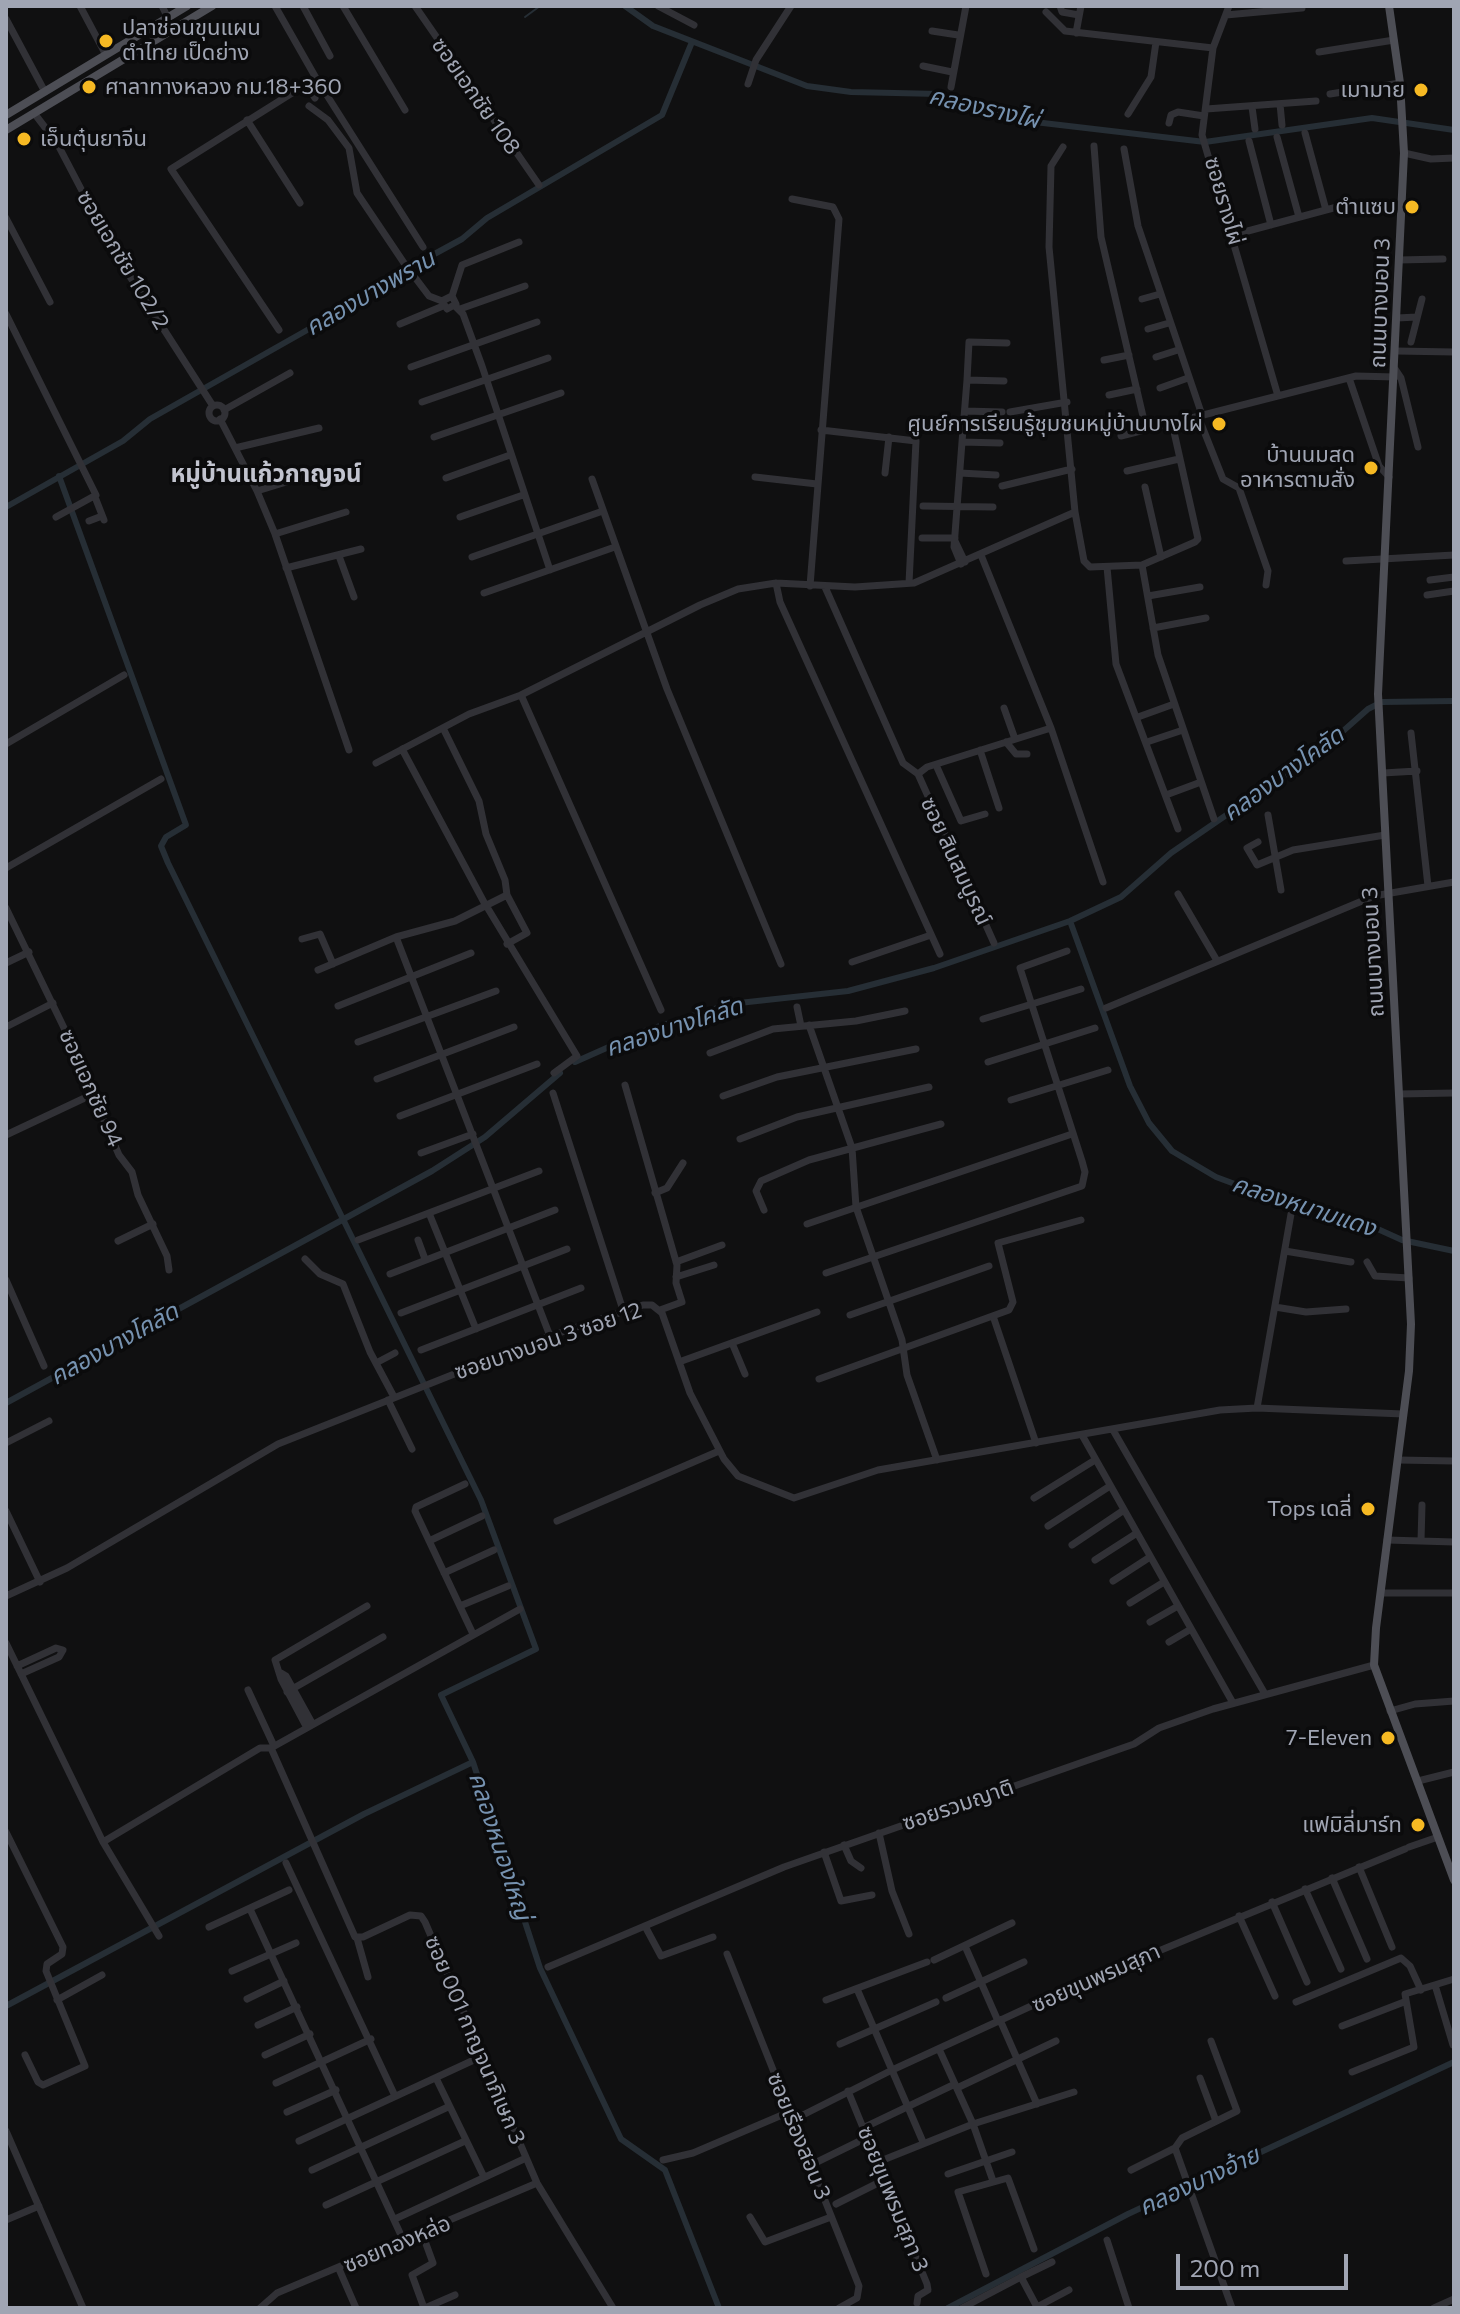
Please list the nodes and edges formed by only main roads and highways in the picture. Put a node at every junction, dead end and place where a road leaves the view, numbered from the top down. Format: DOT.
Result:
graph roads {
  1 [pos="187,6"];
  2 [pos="212,6"];
  3 [pos="1389,6"];
  4 [pos="168,18"];
  5 [pos="174,29"];
  6 [pos="6,115"];
  7 [pos="6,130"];
  8 [pos="1454,1880"];
  1 -- 4 [label="main road"];
  2 -- 5 [label="main road"];
  3 -- 8 [label="main road, ถนนบางบอน 3"];
  4 -- 5 [label="main road"];
  4 -- 6 [label="main road"];
  5 -- 7 [label="main road"];
}
